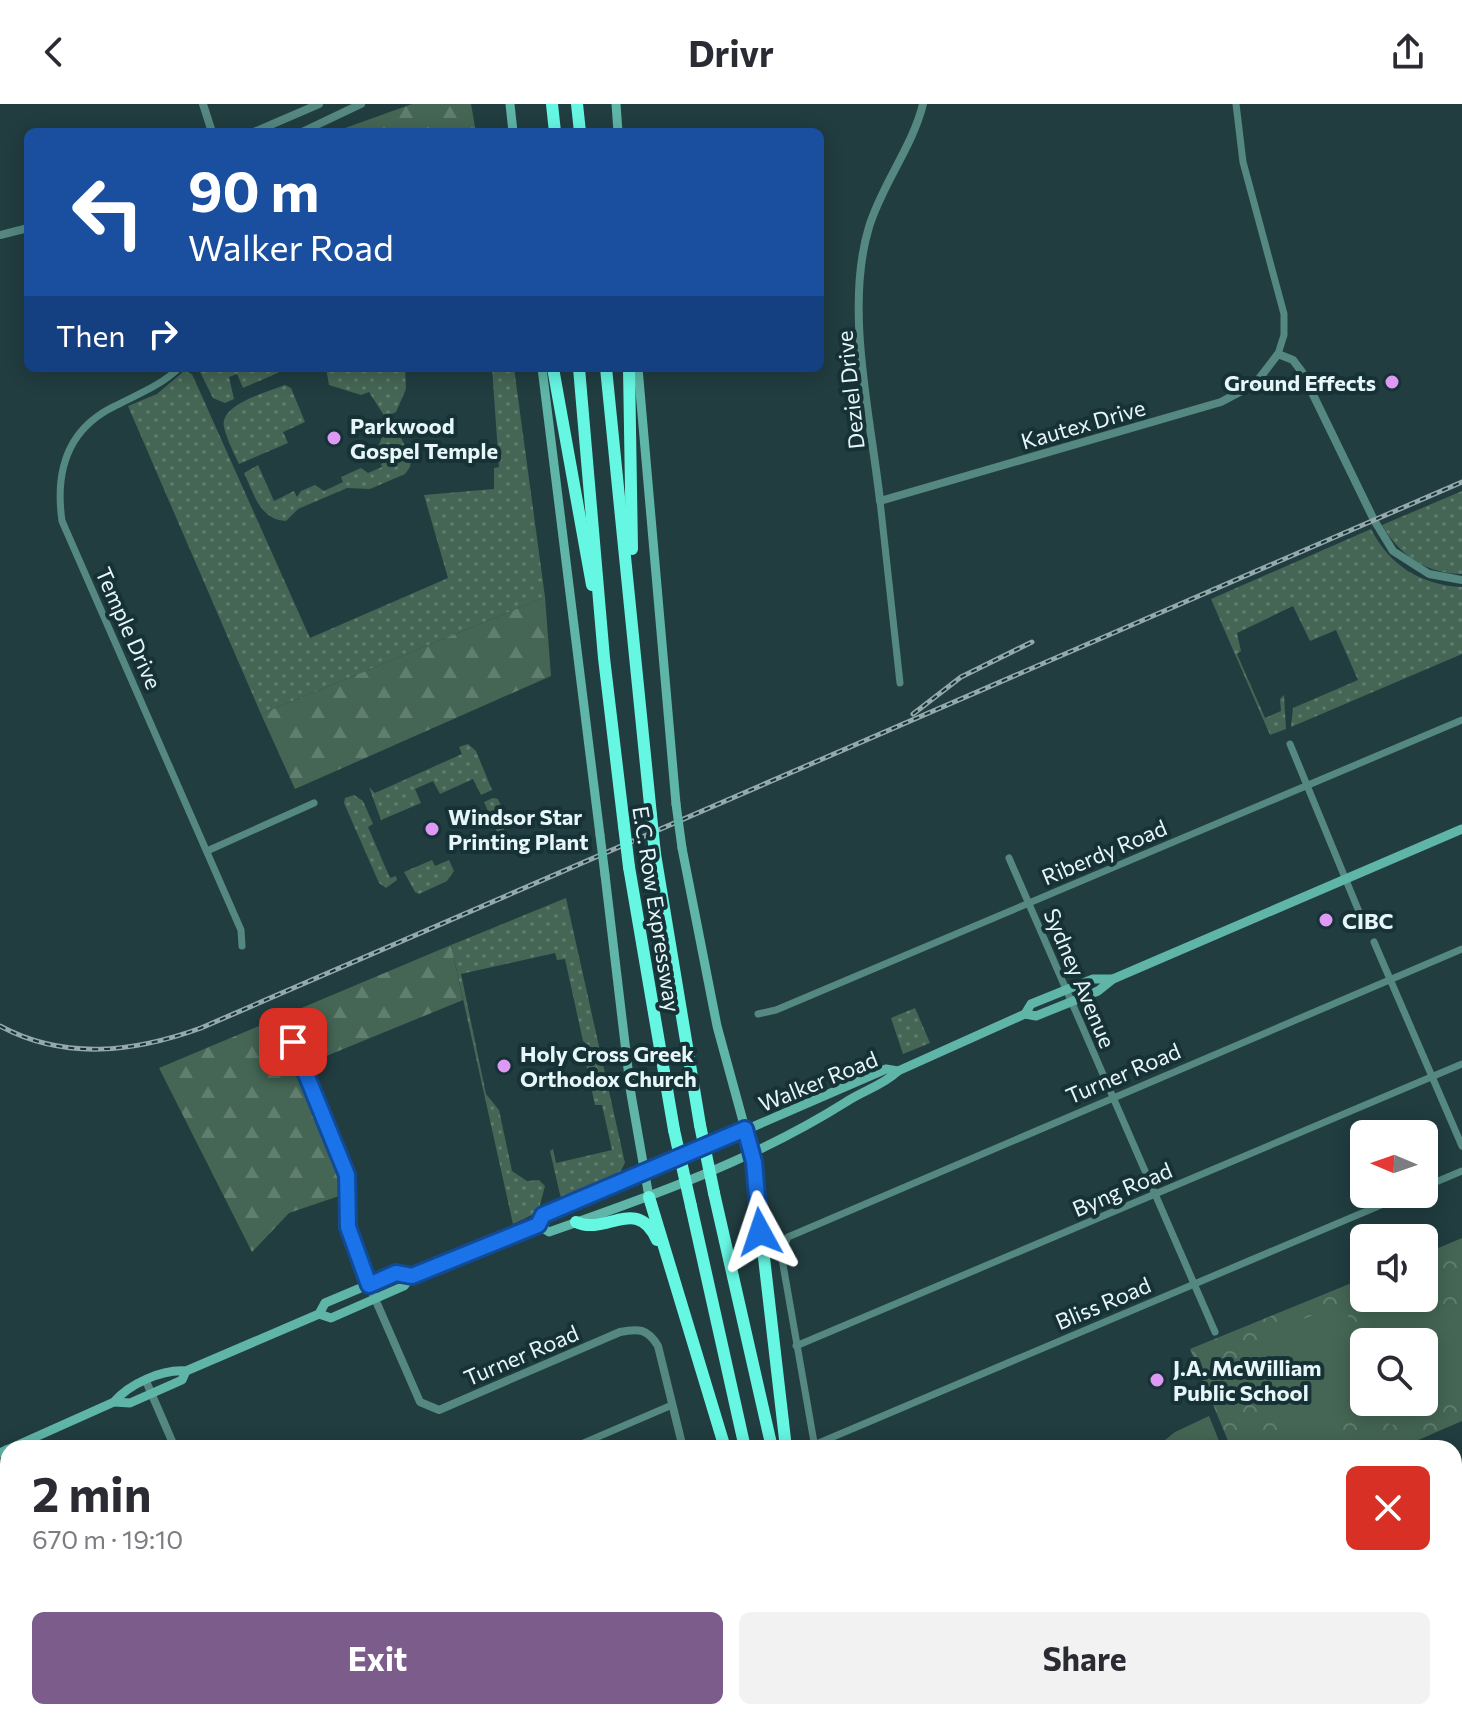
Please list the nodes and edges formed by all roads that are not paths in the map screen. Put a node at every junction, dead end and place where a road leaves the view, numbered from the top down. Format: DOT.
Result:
graph roads {
  1 [pos="203,104"];
  2 [pos="319,104"];
  3 [pos="361,104"];
  4 [pos="552,104"];
  5 [pos="577,104"];
  6 [pos="616,104"];
  7 [pos="923,104"];
  8 [pos="1236,104"];
  9 [pos="510,106"];
  10 [pos="211,128"];
  11 [pos="263,128"];
  12 [pos="310,128"];
  13 [pos="513,128"];
  14 [pos="555,128"];
  15 [pos="580,128"];
  16 [pos="618,128"];
  17 [pos="24,229"];
  18 [pos="0,235"];
  19 [pos="1278,354"];
  20 [pos="174,372"];
  21 [pos="542,372"];
  22 [pos="554,372"];
  23 [pos="579,372"];
  24 [pos="606,372"];
  25 [pos="629,372"];
  26 [pos="638,372"];
  27 [pos="880,501"];
  28 [pos="1462,580"];
  29 [pos="632,620"];
  30 [pos="604,658"];
  31 [pos="900,683"];
  32 [pos="1462,720"];
  33 [pos="1290,744"];
  34 [pos="1307,786"];
  35 [pos="314,803"];
  36 [pos="1462,829"];
  37 [pos="207,851"];
  38 [pos="1009,858"];
  39 [pos="1346,879"];
  40 [pos="1029,904"];
  41 [pos="1362,919"];
  42 [pos="1374,942"];
  43 [pos="242,946"];
  44 [pos="1462,949"];
  45 [pos="1113,979"];
  46 [pos="1390,979"];
  47 [pos="1065,990"];
  48 [pos="1071,1002"];
  49 [pos="758,1014"];
  50 [pos="1025,1014"];
  51 [pos="283,1017"];
  52 [pos="1462,1064"];
  53 [pos="898,1071"];
  54 [pos="1432,1077"];
  55 [pos="1112,1098"];
  56 [pos="745,1129"];
  57 [pos="1462,1146"];
  58 [pos="752,1154"];
  59 [pos="1462,1171"];
  60 [pos="642,1175"];
  61 [pos="1438,1181"];
  62 [pos="1153,1195"];
  63 [pos="649,1197"];
  64 [pos="1374,1208"];
  65 [pos="576,1222"];
  66 [pos="538,1225"];
  67 [pos="412,1276"];
  68 [pos="675,1282"];
  69 [pos="369,1285"];
  70 [pos="1192,1285"];
  71 [pos="375,1299"];
  72 [pos="319,1314"];
  73 [pos="1215,1332"];
  74 [pos="796,1346"];
  75 [pos="186,1371"];
  76 [pos="146,1381"];
  77 [pos="151,1394"];
  78 [pos="114,1402"];
  79 [pos="672,1405"];
  80 [pos="30,1440"];
  81 [pos="171,1440"];
  82 [pos="591,1440"];
  83 [pos="681,1440"];
  84 [pos="723,1440"];
  85 [pos="743,1440"];
  86 [pos="770,1440"];
  87 [pos="785,1440"];
  88 [pos="813,1440"];
  89 [pos="830,1440"];
  1 -- 10 [label="street"];
  2 -- 11 [label="street"];
  3 -- 12 [label="street"];
  4 -- 14 [label="highway"];
  5 -- 15 [label="highway"];
  6 -- 16 [label="main road"];
  7 -- 27 [label="street, Deziel Drive"];
  8 -- 19 [label="street"];
  9 -- 13 [label="main road"];
  17 -- 18 [label="street"];
  19 -- 27 [label="street, Kautex Drive"];
  19 -- 28 [label="street"];
  20 -- 37 [label="street, Temple Drive"];
  21 -- 60 [label="main road, bridge"];
  22 -- 30 [label="highway"];
  23 -- 30 [label="highway, E.C. Row Expressway"];
  24 -- 29 [label="highway, E.C. Row Expressway"];
  25 -- 29 [label="highway"];
  26 -- 56 [label="main road, bridge"];
  27 -- 31 [label="street, Deziel Drive"];
  29 -- 86 [label="highway, E.C. Row Expressway, bridge"];
  30 -- 85 [label="highway, E.C. Row Expressway, bridge"];
  32 -- 34 [label="street, Riberdy Road"];
  33 -- 34 [label="street"];
  34 -- 39 [label="street"];
  34 -- 40 [label="street, Riberdy Road"];
  35 -- 37 [label="street"];
  36 -- 39 [label="main road, Walker Road"];
  37 -- 43 [label="street, Temple Drive"];
  38 -- 40 [label="street, Sydney Avenue"];
  39 -- 41 [label="street"];
  39 -- 45 [label="main road, Walker Road"];
  40 -- 47 [label="street, Sydney Avenue"];
  40 -- 49 [label="street, Riberdy Road"];
  42 -- 46 [label="street"];
  44 -- 46 [label="street, Turner Road"];
  45 -- 47 [label="main road, Walker Road"];
  45 -- 48 [label="main road, Walker Road"];
  46 -- 54 [label="street"];
  46 -- 55 [label="street, Turner Road"];
  47 -- 48 [label="street, Sydney Avenue"];
  47 -- 50 [label="main road, Walker Road"];
  48 -- 50 [label="main road, Walker Road"];
  48 -- 55 [label="street, Sydney Avenue"];
  50 -- 53 [label="main road, Walker Road"];
  51 -- 69 [label="street"];
  52 -- 54 [label="street, Byng Road"];
  53 -- 56 [label="main road, Walker Road"];
  53 -- 58 [label="main road, Walker Road"];
  54 -- 57 [label="street"];
  54 -- 62 [label="street, Byng Road"];
  55 -- 62 [label="street, Sydney Avenue"];
  55 -- 74 [label="street, Turner Road"];
  56 -- 58 [label="main road"];
  56 -- 60 [label="main road, Walker Road"];
  58 -- 63 [label="main road, Walker Road"];
  58 -- 87 [label="highway"];
  59 -- 61 [label="street"];
  60 -- 63 [label="main road"];
  60 -- 66 [label="main road, Walker Road"];
  62 -- 70 [label="street, Sydney Avenue"];
  62 -- 74 [label="street, Byng Road"];
  63 -- 65 [label="main road, Walker Road"];
  63 -- 68 [label="highway"];
  64 -- 70 [label="street, Bliss Road"];
  65 -- 66 [label="main road, Walker Road"];
  65 -- 68 [label="highway"];
  66 -- 67 [label="main road, Walker Road"];
  67 -- 69 [label="main road, Walker Road"];
  67 -- 71 [label="main road, Walker Road"];
  68 -- 84 [label="highway"];
  69 -- 71 [label="street"];
  69 -- 72 [label="main road, Walker Road"];
  70 -- 73 [label="street, Sydney Avenue"];
  70 -- 89 [label="street, Bliss Road"];
  71 -- 72 [label="main road, Walker Road"];
  71 -- 79 [label="street, Turner Road"];
  72 -- 75 [label="main road, Walker Road"];
  74 -- 88 [label="street"];
  75 -- 76 [label="main road, Walker Road"];
  75 -- 77 [label="main road, Walker Road"];
  76 -- 77 [label="street"];
  76 -- 78 [label="main road, Walker Road"];
  77 -- 78 [label="main road, Walker Road"];
  77 -- 81 [label="street"];
  78 -- 80 [label="main road, Walker Road"];
  79 -- 82 [label="street"];
  79 -- 83 [label="street"];
}
